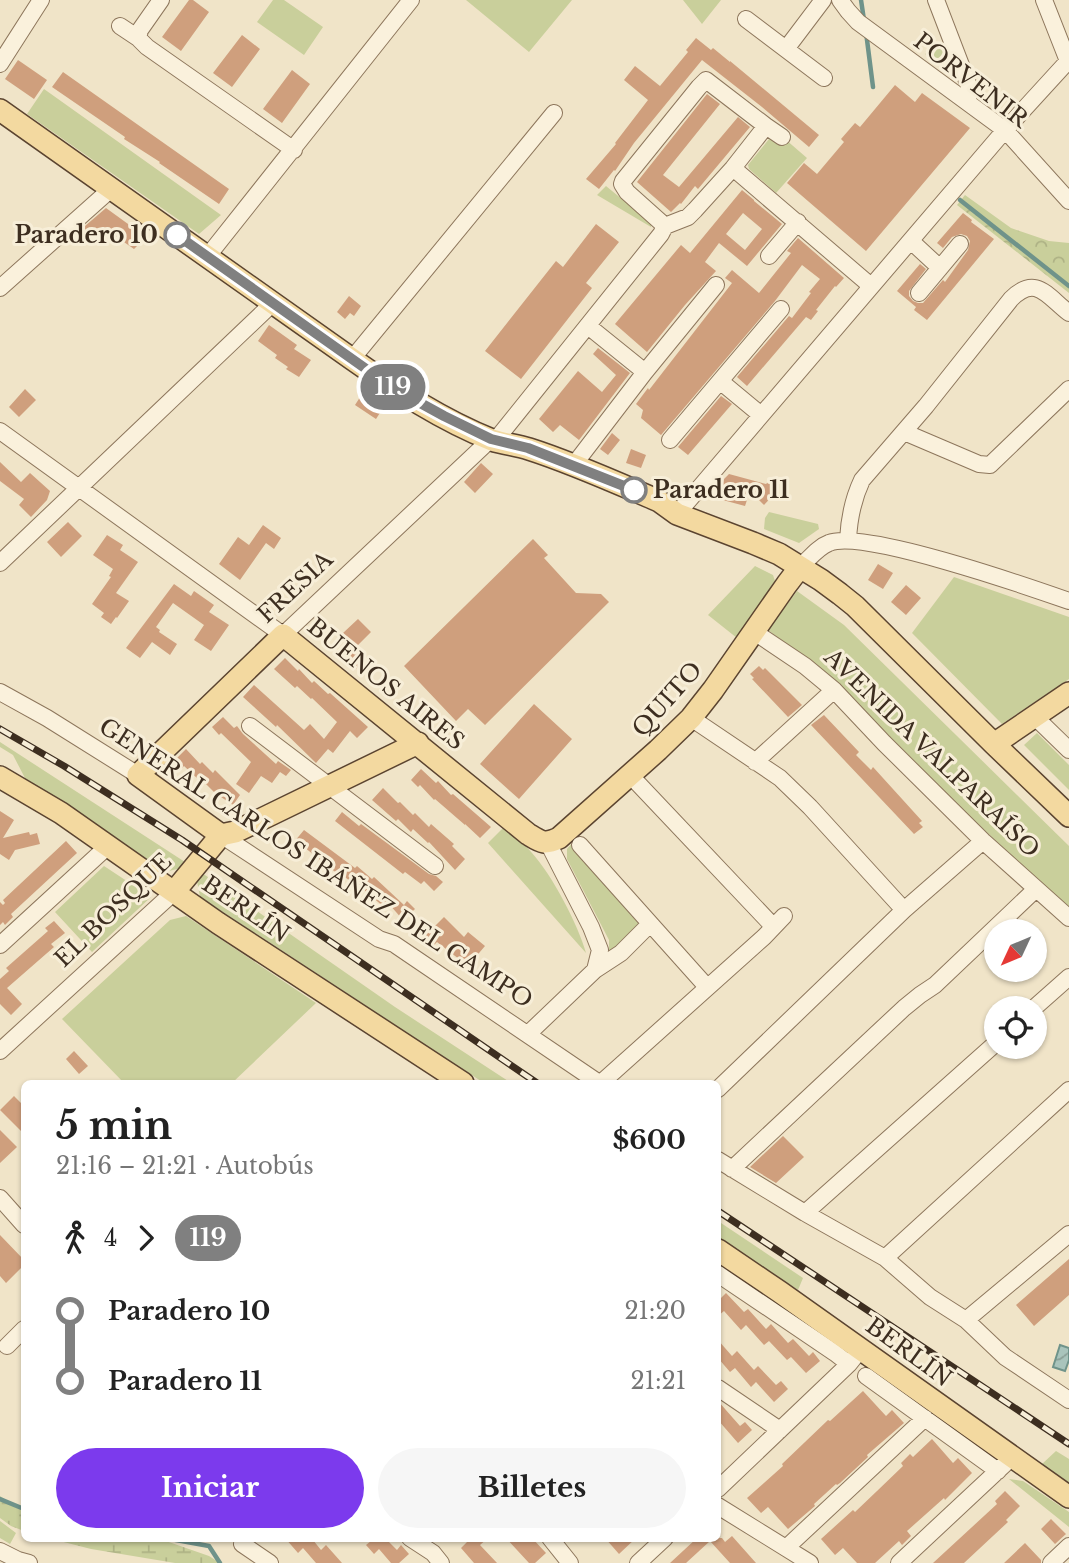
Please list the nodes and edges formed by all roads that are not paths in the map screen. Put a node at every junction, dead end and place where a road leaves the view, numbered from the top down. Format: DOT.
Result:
graph roads {
  1 [pos="41,0"];
  2 [pos="161,0"];
  3 [pos="411,0"];
  4 [pos="823,0"];
  5 [pos="840,0"];
  6 [pos="936,0"];
  7 [pos="1044,0"];
  8 [pos="746,19"];
  9 [pos="120,26"];
  10 [pos="138,38"];
  11 [pos="786,49"];
  12 [pos="1068,60"];
  13 [pos="0,64"];
  14 [pos="824,78"];
  15 [pos="968,102"];
  16 [pos="0,110"];
  17 [pos="554,113"];
  18 [pos="766,126"];
  19 [pos="1005,130"];
  20 [pos="782,137"];
  21 [pos="294,150"];
  22 [pos="733,168"];
  23 [pos="111,189"];
  24 [pos="1069,201"];
  25 [pos="798,222"];
  26 [pos="665,226"];
  27 [pos="911,241"];
  28 [pos="960,244"];
  29 [pos="769,256"];
  30 [pos="207,257"];
  31 [pos="940,268"];
  32 [pos="716,285"];
  33 [pos="871,286"];
  34 [pos="0,288"];
  35 [pos="919,293"];
  36 [pos="273,303"];
  37 [pos="781,309"];
  38 [pos="1069,313"];
  39 [pos="588,326"];
  40 [pos="352,359"];
  41 [pos="645,372"];
  42 [pos="720,381"];
  43 [pos="1069,389"];
  44 [pos="761,415"];
  45 [pos="0,431"];
  46 [pos="904,432"];
  47 [pos="493,440"];
  48 [pos="670,440"];
  49 [pos="573,466"];
  50 [pos="78,488"];
  51 [pos="677,514"];
  52 [pos="848,540"];
  53 [pos="0,563"];
  54 [pos="800,567"];
  55 [pos="1069,601"];
  56 [pos="754,631"];
  57 [pos="283,635"];
  58 [pos="834,690"];
  59 [pos="0,692"];
  60 [pos="1069,693"];
  61 [pos="1034,716"];
  62 [pos="691,718"];
  63 [pos="250,726"];
  64 [pos="418,743"];
  65 [pos="994,744"];
  66 [pos="1069,750"];
  67 [pos="755,762"];
  68 [pos="138,775"];
  69 [pos="631,775"];
  70 [pos="0,776"];
  71 [pos="329,786"];
  72 [pos="1069,816"];
  73 [pos="221,835"];
  74 [pos="983,841"];
  75 [pos="548,843"];
  76 [pos="580,845"];
  77 [pos="108,846"];
  78 [pos="435,866"];
  79 [pos="1036,889"];
  80 [pos="174,892"];
  81 [pos="904,910"];
  82 [pos="1069,918"];
  83 [pos="650,924"];
  84 [pos="0,945"];
  85 [pos="595,970"];
  86 [pos="1069,977"];
  87 [pos="707,987"];
  88 [pos="1047,996"];
  89 [pos="528,1034"];
  90 [pos="4,1040"];
  91 [pos="984,1054"];
  92 [pos="457,1080"];
  93 [pos="596,1080"];
  94 [pos="603,1080"];
  95 [pos="721,1086"];
  96 [pos="1069,1090"];
  97 [pos="721,1162"];
  98 [pos="733,1169"];
  99 [pos="0,1198"];
  100 [pos="805,1213"];
  101 [pos="21,1221"];
  102 [pos="1069,1234"];
  103 [pos="721,1252"];
  104 [pos="885,1258"];
  105 [pos="721,1276"];
  106 [pos="966,1320"];
  107 [pos="21,1332"];
  108 [pos="7,1346"];
  109 [pos="855,1357"];
  110 [pos="866,1376"];
  111 [pos="721,1390"];
  112 [pos="1069,1400"];
  113 [pos="925,1418"];
  114 [pos="780,1430"];
  115 [pos="1004,1464"];
  116 [pos="721,1486"];
  117 [pos="1069,1497"];
  118 [pos="721,1508"];
  119 [pos="416,1542"];
  120 [pos="553,1542"];
  121 [pos="661,1542"];
  122 [pos="242,1544"];
  123 [pos="1069,1546"];
  124 [pos="786,1548"];
  125 [pos="0,1551"];
  126 [pos="21,1562"];
  127 [pos="270,1563"];
  128 [pos="441,1563"];
  129 [pos="570,1563"];
  130 [pos="638,1563"];
  131 [pos="810,1563"];
  132 [pos="900,1563"];
  133 [pos="1051,1563"];
  1 -- 13 [label="street"];
  2 -- 10 [label="street"];
  3 -- 21 [label="street"];
  4 -- 11 [label="street"];
  5 -- 15 [label="street, PORVENIR"];
  6 -- 15 [label="street"];
  7 -- 12 [label="street"];
  8 -- 11 [label="street"];
  9 -- 10 [label="street"];
  10 -- 21 [label="street"];
  11 -- 14 [label="street"];
  12 -- 19 [label="street"];
  15 -- 19 [label="street, PORVENIR"];
  16 -- 23 [label="main road"];
  17 -- 40 [label="street"];
  18 -- 20 [label="street"];
  18 -- 22 [label="street"];
  18 -- 26 [label="street"];
  19 -- 24 [label="street, PORVENIR"];
  19 -- 27 [label="street"];
  21 -- 30 [label="street"];
  22 -- 25 [label="street"];
  22 -- 26 [label="street"];
  23 -- 30 [label="main road"];
  23 -- 34 [label="street"];
  25 -- 29 [label="street"];
  25 -- 33 [label="street"];
  26 -- 39 [label="street, FRESIA"];
  27 -- 31 [label="street"];
  27 -- 33 [label="street"];
  28 -- 31 [label="street"];
  30 -- 36 [label="main road"];
  31 -- 35 [label="street"];
  32 -- 41 [label="street"];
  33 -- 44 [label="street"];
  36 -- 40 [label="main road"];
  36 -- 50 [label="street"];
  37 -- 42 [label="street"];
  38 -- 46 [label="street"];
  39 -- 41 [label="street"];
  39 -- 47 [label="street, FRESIA"];
  40 -- 47 [label="main road"];
  41 -- 49 [label="street"];
  42 -- 44 [label="street"];
  42 -- 48 [label="street"];
  43 -- 46 [label="street"];
  44 -- 51 [label="street"];
  45 -- 50 [label="street, BUENOS AIRES"];
  46 -- 52 [label="street"];
  47 -- 49 [label="main road"];
  47 -- 51 [label="main road"];
  47 -- 57 [label="street, FRESIA"];
  49 -- 51 [label="main road"];
  50 -- 53 [label="street"];
  50 -- 57 [label="street, BUENOS AIRES"];
  51 -- 54 [label="main road"];
  52 -- 54 [label="street"];
  52 -- 55 [label="street"];
  54 -- 56 [label="main road, QUITO"];
  54 -- 65 [label="main road"];
  56 -- 58 [label="street, AVENIDA VALPARAÍSO"];
  56 -- 62 [label="main road, QUITO"];
  57 -- 64 [label="main road, BUENOS AIRES"];
  57 -- 68 [label="main road, FRESIA"];
  58 -- 67 [label="street"];
  58 -- 74 [label="street, AVENIDA VALPARAÍSO"];
  59 -- 68 [label="street, GENERAL CARLOS IBÁÑEZ DEL CAMPO"];
  60 -- 61 [label="main road"];
  61 -- 65 [label="main road"];
  61 -- 66 [label="street"];
  62 -- 67 [label="street"];
  62 -- 69 [label="main road, QUITO"];
  63 -- 71 [label="street"];
  64 -- 71 [label="main road"];
  64 -- 75 [label="main road, BUENOS AIRES"];
  65 -- 72 [label="main road"];
  67 -- 81 [label="street"];
  68 -- 73 [label="main road, GENERAL CARLOS IBÁÑEZ DEL CAMPO"];
  69 -- 75 [label="main road, QUITO"];
  69 -- 87 [label="street"];
  70 -- 77 [label="main road, BERLÍN"];
  71 -- 73 [label="main road"];
  71 -- 78 [label="street"];
  73 -- 80 [label="main road, EL BOSQUE"];
  73 -- 89 [label="street, GENERAL CARLOS IBÁÑEZ DEL CAMPO"];
  74 -- 79 [label="street, AVENIDA VALPARAÍSO"];
  74 -- 81 [label="street"];
  75 -- 85 [label="street"];
  76 -- 83 [label="street"];
  77 -- 80 [label="main road, BERLÍN"];
  77 -- 84 [label="street"];
  79 -- 82 [label="street, AVENIDA VALPARAÍSO"];
  79 -- 98 [label="street"];
  80 -- 90 [label="street, EL BOSQUE"];
  80 -- 92 [label="main road, BERLÍN"];
  81 -- 95 [label="street"];
  83 -- 85 [label="street"];
  83 -- 87 [label="street"];
  85 -- 89 [label="street"];
  86 -- 88 [label="street"];
  87 -- 94 [label="street"];
  89 -- 93 [label="street, GENERAL CARLOS IBÁÑEZ DEL CAMPO"];
  91 -- 100 [label="street"];
  96 -- 104 [label="street"];
  97 -- 98 [label="street"];
  98 -- 100 [label="street"];
  99 -- 101 [label="street"];
  100 -- 104 [label="street"];
  102 -- 106 [label="street"];
  103 -- 109 [label="main road, BERLÍN"];
  104 -- 106 [label="street"];
  105 -- 109 [label="street"];
  106 -- 112 [label="street"];
  107 -- 108 [label="street"];
  109 -- 114 [label="street"];
  109 -- 115 [label="main road, BERLÍN"];
  110 -- 113 [label="street"];
  111 -- 114 [label="street"];
  113 -- 115 [label="street"];
  113 -- 124 [label="street"];
  114 -- 116 [label="street"];
  115 -- 117 [label="main road, BERLÍN"];
  115 -- 132 [label="street"];
  118 -- 124 [label="street"];
  119 -- 128 [label="street"];
  120 -- 129 [label="street"];
  121 -- 130 [label="street"];
  122 -- 127 [label="street"];
  123 -- 133 [label="street"];
  124 -- 131 [label="street"];
  125 -- 126 [label="street"];
}
